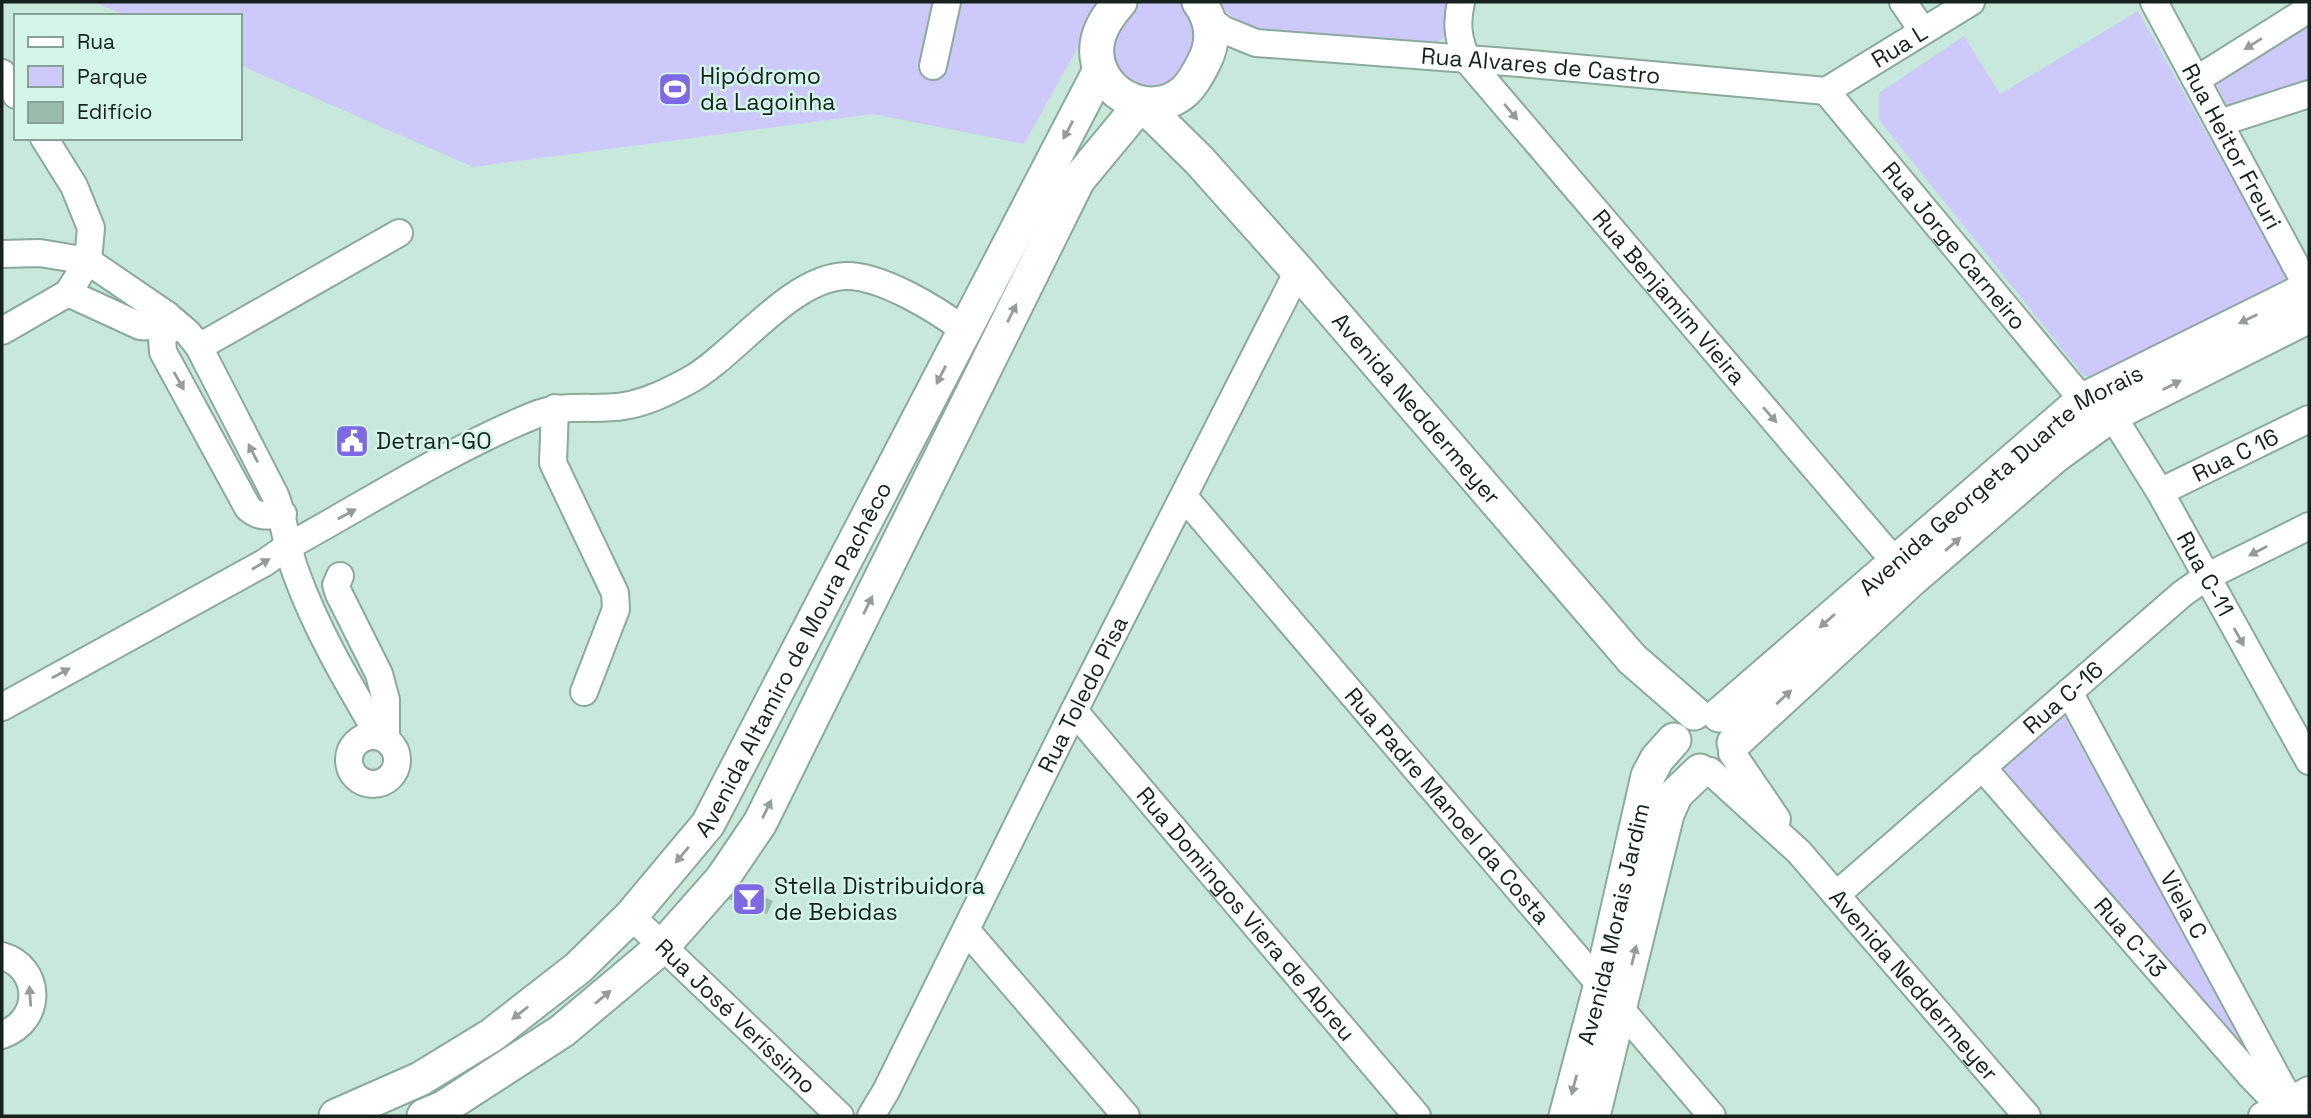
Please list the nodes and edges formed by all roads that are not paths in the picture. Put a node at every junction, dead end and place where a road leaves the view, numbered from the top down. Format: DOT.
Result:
graph roads {
  1 [pos="947,2"];
  2 [pos="1119,2"];
  3 [pos="1461,2"];
  4 [pos="1903,2"];
  5 [pos="1971,2"];
  6 [pos="2154,2"];
  7 [pos="2309,9"];
  8 [pos="1205,11"];
  9 [pos="1923,31"];
  10 [pos="1256,43"];
  11 [pos="1207,56"];
  12 [pos="1467,60"];
  13 [pos="933,66"];
  14 [pos="1100,70"];
  15 [pos="2,73"];
  16 [pos="2196,80"];
  17 [pos="1826,91"];
  18 [pos="14,92"];
  19 [pos="1184,92"];
  20 [pos="2309,94"];
  21 [pos="1141,104"];
  22 [pos="2219,123"];
  23 [pos="45,140"];
  24 [pos="1199,160"];
  25 [pos="399,233"];
  26 [pos="2,254"];
  27 [pos="88,261"];
  28 [pos="1298,271"];
  29 [pos="2309,289"];
  30 [pos="68,293"];
  31 [pos="2309,316"];
  32 [pos="171,319"];
  33 [pos="7,320"];
  34 [pos="964,330"];
  35 [pos="199,347"];
  36 [pos="555,408"];
  37 [pos="2097,408"];
  38 [pos="2309,419"];
  39 [pos="2160,492"];
  40 [pos="1184,497"];
  41 [pos="282,514"];
  42 [pos="2309,526"];
  43 [pos="288,547"];
  44 [pos="1903,571"];
  45 [pos="340,576"];
  46 [pos="2206,577"];
  47 [pos="356,629"];
  48 [pos="327,644"];
  49 [pos="379,674"];
  50 [pos="351,688"];
  51 [pos="584,692"];
  52 [pos="2069,692"];
  53 [pos="2,707"];
  54 [pos="1074,711"];
  55 [pos="1705,742"];
  56 [pos="2309,761"];
  57 [pos="1982,767"];
  58 [pos="1836,895"];
  59 [pos="631,916"];
  60 [pos="967,930"];
  61 [pos="662,947"];
  62 [pos="2,956"];
  63 [pos="1611,997"];
  64 [pos="2,1035"];
  65 [pos="2288,1106"];
  66 [pos="337,1116"];
  67 [pos="424,1116"];
  68 [pos="840,1116"];
  69 [pos="871,1116"];
  70 [pos="1126,1116"];
  71 [pos="1417,1116"];
  72 [pos="1566,1116"];
  73 [pos="1593,1116"];
  74 [pos="1712,1116"];
  75 [pos="2028,1116"];
  1 -- 13 [label="street"];
  2 -- 14 [label="main road"];
  3 -- 12 [label="street, Rua Benjamim Vieira"];
  4 -- 9 [label="street"];
  5 -- 9 [label="street, Rua L"];
  6 -- 16 [label="street, Rua Heitor Freuri"];
  7 -- 16 [label="street, one-way"];
  8 -- 10 [label="street, Rua Alvares de Castro"];
  8 -- 11 [label="main road"];
  9 -- 17 [label="street, Rua L"];
  10 -- 11 [label="street, Rua Alvares de Castro"];
  10 -- 12 [label="street, Rua Alvares de Castro"];
  11 -- 19 [label="main road"];
  12 -- 17 [label="street, Rua Alvares de Castro"];
  12 -- 44 [label="street, Rua Benjamim Vieira, one-way"];
  14 -- 21 [label="main road, Avenida Neddermeyer"];
  14 -- 34 [label="main road, Avenida Altamiro de Moura Pachêco, one-way"];
  15 -- 18 [label="street"];
  16 -- 22 [label="street, Rua Heitor Freuri"];
  17 -- 37 [label="street, Rua Jorge Carneiro"];
  19 -- 21 [label="main road"];
  19 -- 24 [label="main road, Avenida Neddermeyer"];
  20 -- 22 [label="street"];
  21 -- 24 [label="main road, Avenida Neddermeyer"];
  61 -- 21 [label="main road, Avenida Altamiro de Moura Pachêco, one-way"];
  22 -- 29 [label="street, Rua Heitor Freuri"];
  23 -- 27 [label="street"];
  24 -- 28 [label="main road, Avenida Neddermeyer"];
  25 -- 35 [label="street"];
  26 -- 27 [label="street"];
  27 -- 30 [label="street"];
  27 -- 32 [label="street"];
  28 -- 40 [label="street, Rua Toledo Pisa"];
  28 -- 55 [label="main road, Avenida Neddermeyer"];
  29 -- 37 [label="main road, Avenida Georgeta Duarte Morais, one-way"];
  30 -- 32 [label="street"];
  30 -- 33 [label="street"];
  37 -- 31 [label="main road, Avenida Georgeta Duarte Morais, one-way"];
  32 -- 35 [label="street"];
  32 -- 41 [label="street, one-way"];
  34 -- 36 [label="street"];
  34 -- 59 [label="main road, Avenida Altamiro de Moura Pachêco, one-way"];
  41 -- 35 [label="street, one-way"];
  43 -- 36 [label="street, one-way"];
  36 -- 51 [label="street"];
  37 -- 39 [label="street, Rua C-11"];
  37 -- 44 [label="main road, Avenida Georgeta Duarte Morais"];
  38 -- 39 [label="street, Rua C 16"];
  39 -- 46 [label="street, Rua C-11"];
  40 -- 54 [label="street, Rua Toledo Pisa"];
  40 -- 63 [label="street, Rua Padre Manoel da Costa"];
  41 -- 43 [label="street"];
  42 -- 46 [label="street, Rua C-16, one-way"];
  43 -- 48 [label="street"];
  53 -- 43 [label="street, one-way"];
  44 -- 55 [label="main road, Avenida Georgeta Duarte Morais"];
  45 -- 47 [label="street"];
  46 -- 52 [label="street, Rua C-16"];
  46 -- 56 [label="street, Rua C-11, one-way"];
  47 -- 48 [label="street"];
  47 -- 49 [label="street"];
  48 -- 50 [label="street"];
  49 -- 50 [label="street"];
  49 -- 50 [label="street"];
  52 -- 57 [label="street, Rua C-16"];
  52 -- 65 [label="street, Viela C"];
  54 -- 60 [label="street, Rua Toledo Pisa"];
  54 -- 71 [label="street, Rua Domingos Viera de Abreu"];
  55 -- 58 [label="street, Avenida Neddermeyer"];
  55 -- 63 [label="main road, Avenida Morais Jardim"];
  57 -- 58 [label="street, Rua C-16"];
  57 -- 65 [label="street, Rua C-13"];
  58 -- 75 [label="street, Avenida Neddermeyer"];
  59 -- 61 [label="street, Rua José Veríssimo"];
  59 -- 66 [label="main road, Avenida Altamiro de Moura Pachêco, one-way"];
  60 -- 69 [label="street, Rua Toledo Pisa"];
  60 -- 70 [label="street"];
  67 -- 61 [label="main road, Avenida Altamiro de Moura Pachêco, one-way"];
  61 -- 68 [label="street, Rua José Veríssimo"];
  64 -- 62 [label="street, one-way"];
  63 -- 72 [label="main road, Avenida Morais Jardim, one-way"];
  63 -- 73 [label="main road, Avenida Morais Jardim"];
  63 -- 74 [label="street, Rua Padre Manoel da Costa"];
}
